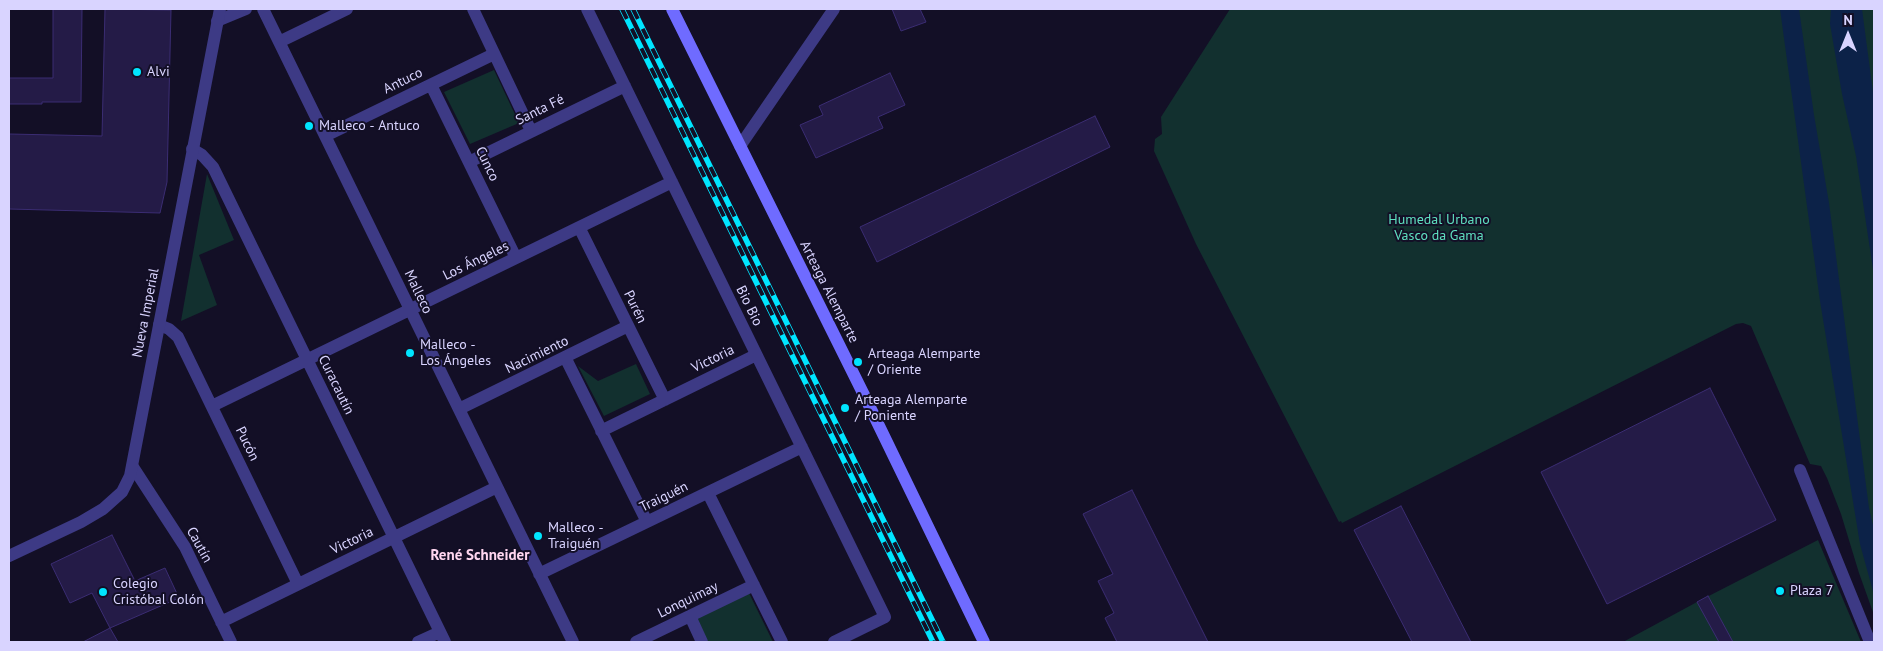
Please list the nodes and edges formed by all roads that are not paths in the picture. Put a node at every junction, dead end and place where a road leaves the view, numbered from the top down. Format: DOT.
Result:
graph roads {
  1 [pos="246,9"];
  2 [pos="263,9"];
  3 [pos="348,9"];
  4 [pos="473,9"];
  5 [pos="587,9"];
  6 [pos="672,9"];
  7 [pos="834,9"];
  8 [pos="219,15"];
  9 [pos="279,42"];
  10 [pos="494,54"];
  11 [pos="431,84"];
  12 [pos="625,86"];
  13 [pos="531,131"];
  14 [pos="325,136"];
  15 [pos="740,146"];
  16 [pos="192,149"];
  17 [pos="469,162"];
  18 [pos="672,182"];
  19 [pos="579,227"];
  20 [pos="516,258"];
  21 [pos="410,310"];
  22 [pos="159,325"];
  23 [pos="628,326"];
  24 [pos="756,355"];
  25 [pos="565,357"];
  26 [pos="307,360"];
  27 [pos="664,400"];
  28 [pos="212,406"];
  29 [pos="459,410"];
  30 [pos="602,431"];
  31 [pos="802,447"];
  32 [pos="132,467"];
  33 [pos="1800,470"];
  34 [pos="497,487"];
  35 [pos="708,493"];
  36 [pos="647,522"];
  37 [pos="394,538"];
  38 [pos="9,556"];
  39 [pos="539,574"];
  40 [pos="298,584"];
  41 [pos="754,585"];
  42 [pos="690,616"];
  43 [pos="221,622"];
  44 [pos="442,637"];
  45 [pos="231,642"];
  46 [pos="418,642"];
  47 [pos="573,642"];
  48 [pos="636,642"];
  49 [pos="702,642"];
  50 [pos="782,642"];
  51 [pos="834,642"];
  52 [pos="984,642"];
  53 [pos="1870,642"];
  1 -- 8 [label="street"];
  2 -- 9 [label="street, Malleco"];
  3 -- 9 [label="street"];
  4 -- 10 [label="street"];
  5 -- 12 [label="street, Bio Bio"];
  6 -- 15 [label="main road, Arteaga Alemparte"];
  7 -- 15 [label="street"];
  8 -- 16 [label="street, Nueva Imperial"];
  9 -- 14 [label="street, Malleco"];
  10 -- 11 [label="street, Antuco"];
  10 -- 13 [label="street"];
  11 -- 14 [label="street, Antuco"];
  11 -- 17 [label="street, Cunco"];
  12 -- 13 [label="street, Santa Fé"];
  12 -- 18 [label="street, Bio Bio"];
  13 -- 17 [label="street, Santa Fé"];
  14 -- 21 [label="street, Malleco"];
  15 -- 52 [label="main road, Arteaga Alemparte"];
  16 -- 22 [label="street, Nueva Imperial"];
  16 -- 26 [label="street, Curacautín"];
  17 -- 20 [label="street, Cunco"];
  18 -- 19 [label="street, Los Ángeles"];
  18 -- 24 [label="street, Bio Bio"];
  19 -- 20 [label="street, Los Ángeles"];
  19 -- 23 [label="street, Purén"];
  20 -- 21 [label="street, Los Ángeles"];
  21 -- 26 [label="street, Los Ángeles"];
  21 -- 29 [label="street, Malleco"];
  22 -- 28 [label="street, Pucón"];
  22 -- 32 [label="street, Nueva Imperial"];
  23 -- 25 [label="street, Nacimiento"];
  23 -- 27 [label="street, Purén"];
  24 -- 27 [label="street, Victoria"];
  24 -- 31 [label="street, Bio Bio"];
  25 -- 29 [label="street, Nacimiento"];
  25 -- 30 [label="street"];
  26 -- 28 [label="street, Los Ángeles"];
  26 -- 37 [label="street, Curacautín"];
  27 -- 30 [label="street, Victoria"];
  28 -- 40 [label="street, Pucón"];
  29 -- 34 [label="street, Malleco"];
  30 -- 36 [label="street"];
  31 -- 35 [label="street, Traiguén"];
  31 -- 51 [label="street, Bio Bio"];
  32 -- 38 [label="street, Nueva Imperial"];
  32 -- 43 [label="street, Cautín"];
  33 -- 53 [label="street"];
  34 -- 37 [label="street, Victoria"];
  34 -- 39 [label="street, Malleco"];
  35 -- 36 [label="street, Traiguén"];
  35 -- 41 [label="street"];
  36 -- 39 [label="street, Traiguén"];
  37 -- 40 [label="street, Victoria"];
  37 -- 44 [label="street, Curacautín"];
  39 -- 47 [label="street, Malleco"];
  40 -- 43 [label="street, Victoria"];
  41 -- 42 [label="street, Lonquimay"];
  41 -- 50 [label="street"];
  42 -- 48 [label="street, Lonquimay"];
  42 -- 49 [label="street"];
  43 -- 45 [label="street, Cautín"];
  44 -- 46 [label="street"];
}
